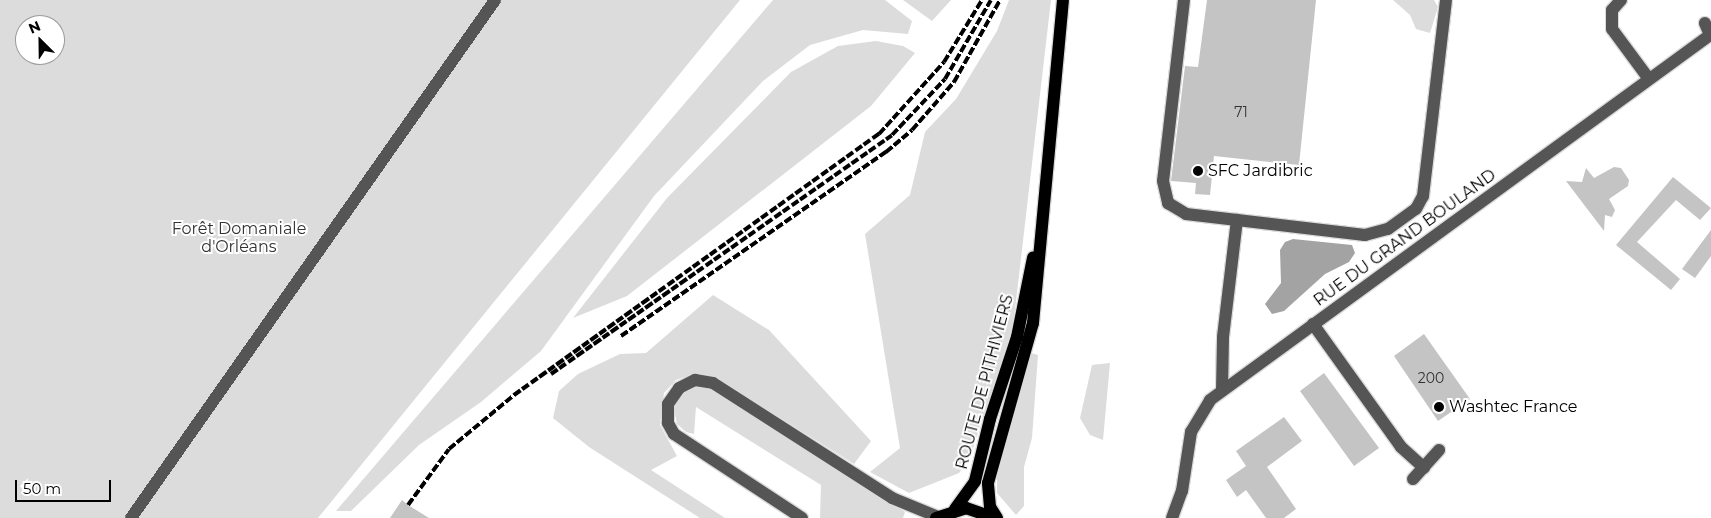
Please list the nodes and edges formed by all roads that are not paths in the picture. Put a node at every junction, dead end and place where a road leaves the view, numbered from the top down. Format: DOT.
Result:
graph roads {
  1 [pos="495,0"];
  2 [pos="1063,0"];
  3 [pos="1184,0"];
  4 [pos="1446,0"];
  5 [pos="1621,0"];
  6 [pos="1706,23"];
  7 [pos="1649,80"];
  8 [pos="1237,220"];
  9 [pos="1040,229"];
  10 [pos="1313,324"];
  11 [pos="1222,390"];
  12 [pos="1439,450"];
  13 [pos="1424,468"];
  14 [pos="1413,480"];
  15 [pos="955,509"];
  16 [pos="937,517"];
  17 [pos="131,518"];
  18 [pos="802,518"];
  19 [pos="996,518"];
  20 [pos="1172,518"];
  1 -- 17 [label="street"];
  2 -- 9 [label="main road, ROUTE DE PITHIVIERS"];
  3 -- 8 [label="street"];
  4 -- 8 [label="street"];
  5 -- 7 [label="street"];
  6 -- 7 [label="street, RUE DU GRAND BOULAND"];
  7 -- 10 [label="street, RUE DU GRAND BOULAND"];
  8 -- 11 [label="street"];
  9 -- 15 [label="main road, ROUTE DE PITHIVIERS"];
  9 -- 19 [label="main road, ROUTE DE PITHIVIERS"];
  10 -- 11 [label="street, RUE DU GRAND BOULAND"];
  10 -- 13 [label="street"];
  11 -- 20 [label="street, RUE DU GRAND BOULAND"];
  12 -- 13 [label="street"];
  13 -- 14 [label="street"];
  15 -- 16 [label="main road"];
  15 -- 19 [label="main road"];
  16 -- 18 [label="street"];
}
